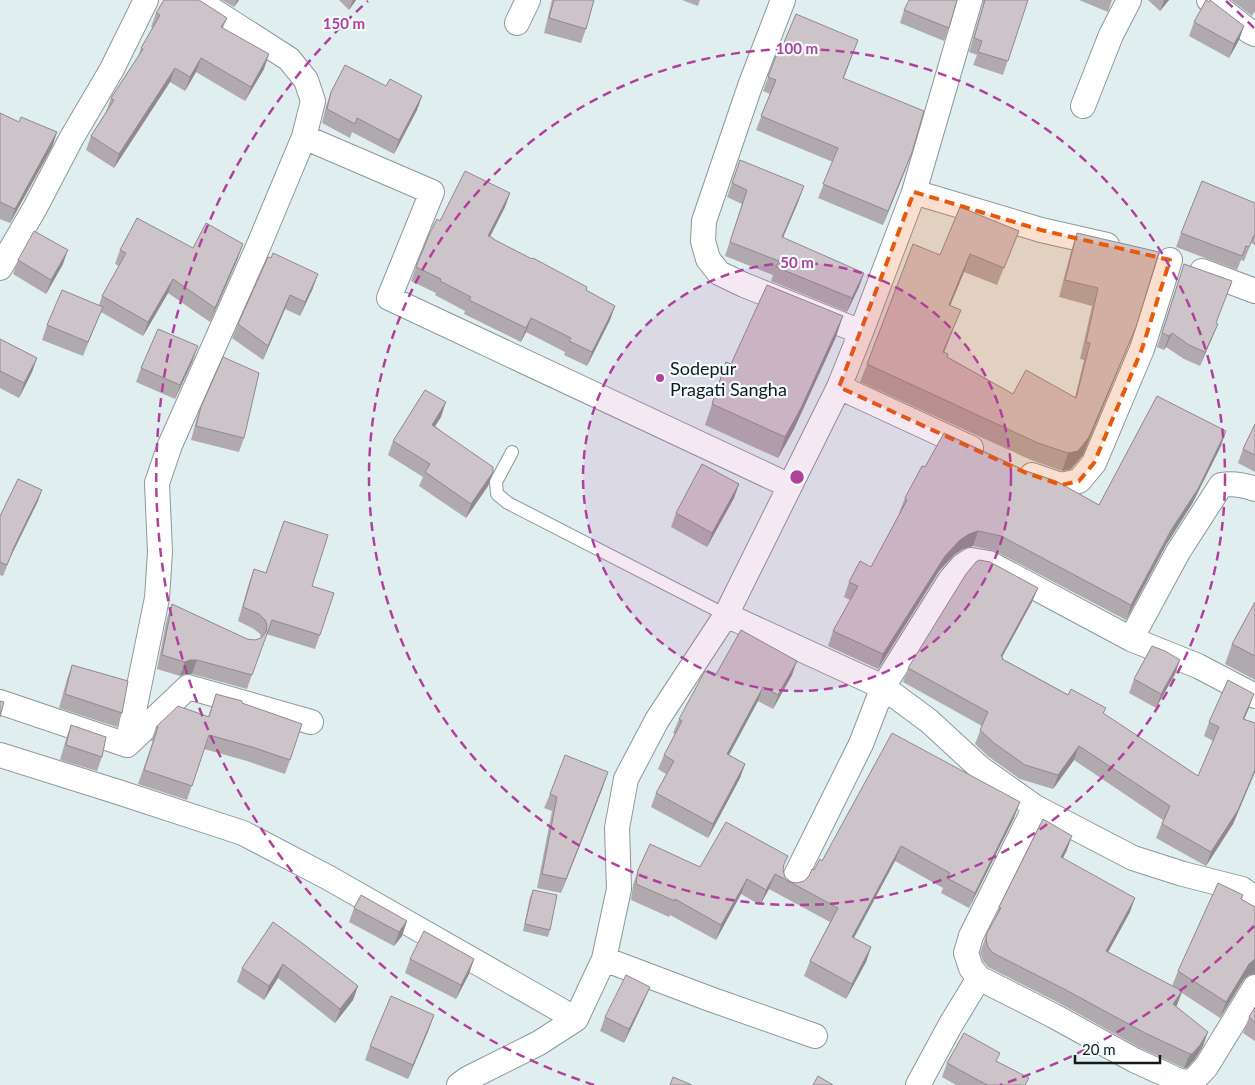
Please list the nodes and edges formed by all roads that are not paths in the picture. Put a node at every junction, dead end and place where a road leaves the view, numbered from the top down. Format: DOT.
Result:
graph roads {
  1 [pos="146,0"];
  2 [pos="197,0"];
  3 [pos="528,0"];
  4 [pos="783,0"];
  5 [pos="970,0"];
  6 [pos="1129,0"];
  7 [pos="1209,0"];
  8 [pos="517,23"];
  9 [pos="1255,34"];
  10 [pos="1083,106"];
  11 [pos="304,137"];
  12 [pos="914,192"];
  13 [pos="1124,249"];
  14 [pos="0,268"];
  15 [pos="1255,290"];
  16 [pos="862,332"];
  17 [pos="839,387"];
  18 [pos="512,452"];
  19 [pos="990,456"];
  20 [pos="1017,469"];
  21 [pos="790,486"];
  22 [pos="1255,489"];
  23 [pos="726,615"];
  24 [pos="1132,639"];
  25 [pos="883,687"];
  26 [pos="1255,696"];
  27 [pos="0,702"];
  28 [pos="311,722"];
  29 [pos="127,745"];
  30 [pos="0,755"];
  31 [pos="1034,807"];
  32 [pos="792,884"];
  33 [pos="1255,898"];
  34 [pos="604,959"];
  35 [pos="979,978"];
  36 [pos="1255,987"];
  37 [pos="576,1020"];
  38 [pos="815,1036"];
  39 [pos="468,1083"];
  40 [pos="918,1085"];
  1 -- 14 [label="street"];
  2 -- 11 [label="street"];
  3 -- 8 [label="street"];
  4 -- 16 [label="street"];
  5 -- 12 [label="street"];
  6 -- 10 [label="street"];
  7 -- 9 [label="street"];
  11 -- 21 [label="street"];
  11 -- 29 [label="street"];
  12 -- 13 [label="street"];
  12 -- 16 [label="street"];
  15 -- 20 [label="street"];
  16 -- 17 [label="street"];
  17 -- 19 [label="street"];
  17 -- 21 [label="street"];
  18 -- 23 [label="lane"];
  21 -- 23 [label="street"];
  22 -- 24 [label="street"];
  23 -- 25 [label="street"];
  23 -- 34 [label="street"];
  24 -- 25 [label="street"];
  24 -- 26 [label="street"];
  25 -- 31 [label="street"];
  25 -- 32 [label="street"];
  27 -- 29 [label="street"];
  28 -- 29 [label="street"];
  30 -- 37 [label="street"];
  31 -- 33 [label="street"];
  31 -- 35 [label="street"];
  34 -- 37 [label="street"];
  34 -- 38 [label="street"];
  35 -- 36 [label="street"];
  35 -- 40 [label="street"];
  37 -- 39 [label="street"];
}
